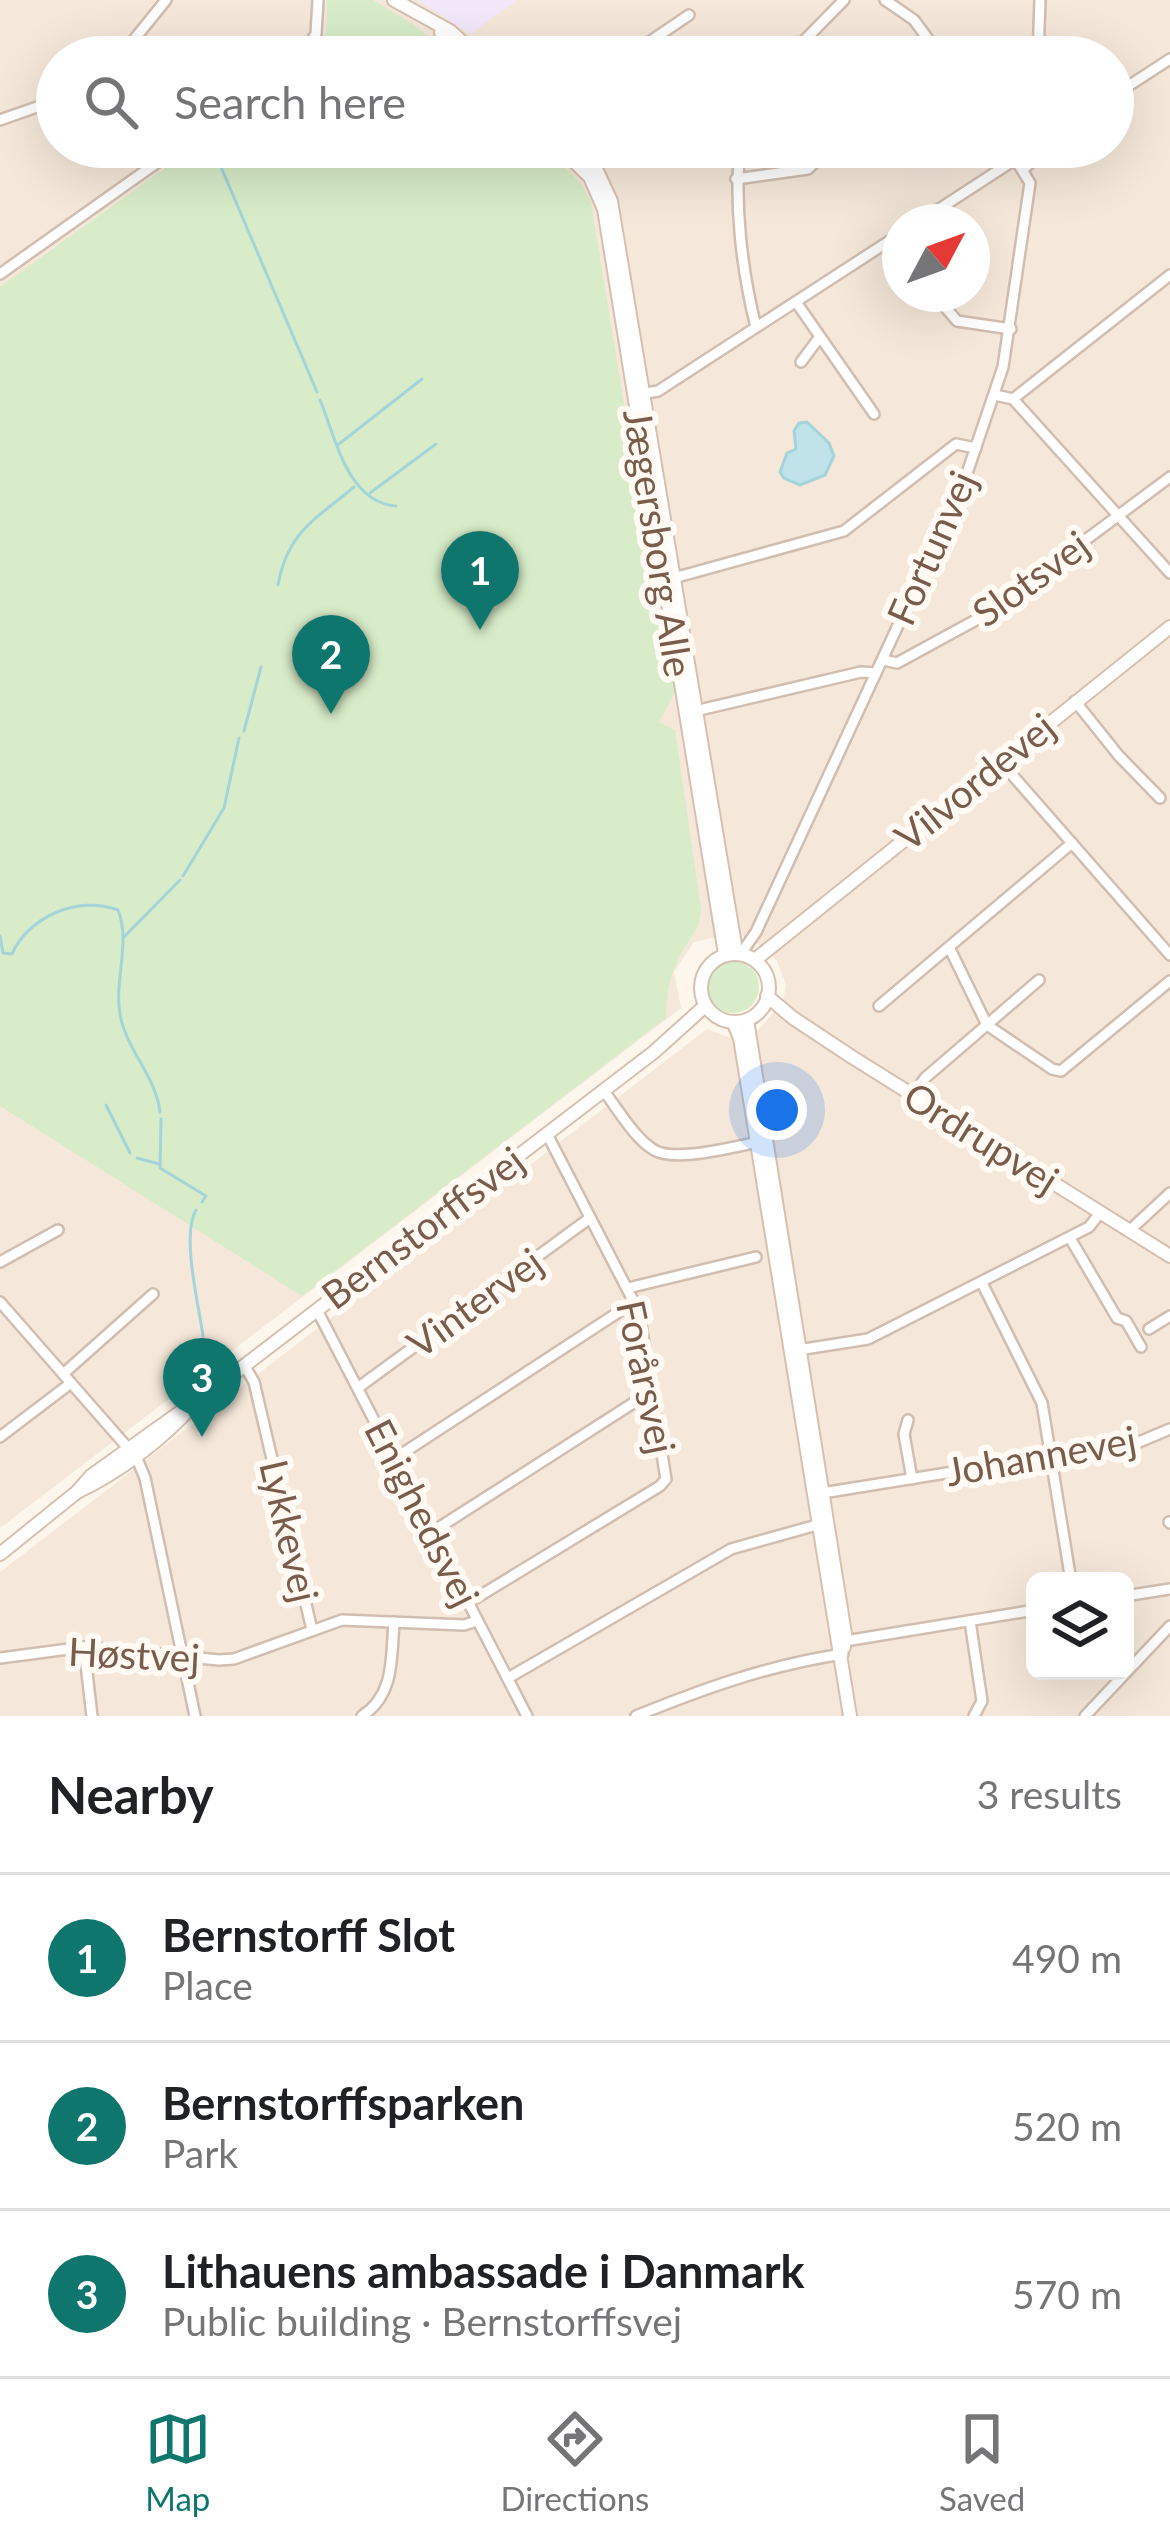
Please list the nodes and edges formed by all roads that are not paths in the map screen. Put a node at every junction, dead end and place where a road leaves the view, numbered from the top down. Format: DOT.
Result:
graph roads {
  1 [pos="166,0"];
  2 [pos="318,0"];
  3 [pos="394,0"];
  4 [pos="844,0"];
  5 [pos="885,0"];
  6 [pos="1040,0"];
  7 [pos="689,15"];
  8 [pos="427,20"];
  9 [pos="137,36"];
  10 [pos="315,36"];
  11 [pos="444,36"];
  12 [pos="455,36"];
  13 [pos="658,36"];
  14 [pos="809,36"];
  15 [pos="926,36"];
  16 [pos="1038,36"];
  17 [pos="1170,59"];
  18 [pos="1134,82"];
  19 [pos="36,107"];
  20 [pos="0,120"];
  21 [pos="149,168"];
  22 [pos="581,168"];
  23 [pos="594,168"];
  24 [pos="737,168"];
  25 [pos="809,168"];
  26 [pos="1002,168"];
  27 [pos="1024,169"];
  28 [pos="736,179"];
  29 [pos="947,204"];
  30 [pos="882,246"];
  31 [pos="0,274"];
  32 [pos="1170,275"];
  33 [pos="796,302"];
  34 [pos="947,312"];
  35 [pos="756,327"];
  36 [pos="1011,329"];
  37 [pos="819,338"];
  38 [pos="801,362"];
  39 [pos="639,394"];
  40 [pos="994,395"];
  41 [pos="1013,399"];
  42 [pos="874,414"];
  43 [pos="976,448"];
  44 [pos="1170,477"];
  45 [pos="1119,515"];
  46 [pos="1170,573"];
  47 [pos="669,579"];
  48 [pos="1170,627"];
  49 [pos="883,659"];
  50 [pos="876,673"];
  51 [pos="1076,700"];
  52 [pos="695,711"];
  53 [pos="1000,760"];
  54 [pos="1160,798"];
  55 [pos="1072,843"];
  56 [pos="950,947"];
  57 [pos="1170,955"];
  58 [pos="745,957"];
  59 [pos="1039,980"];
  60 [pos="1170,981"];
  61 [pos="764,1002"];
  62 [pos="879,1006"];
  63 [pos="708,1010"];
  64 [pos="741,1022"];
  65 [pos="987,1025"];
  66 [pos="603,1090"];
  67 [pos="913,1095"];
  68 [pos="547,1133"];
  69 [pos="761,1142"];
  70 [pos="1170,1193"];
  71 [pos="1100,1213"];
  72 [pos="590,1218"];
  73 [pos="58,1230"];
  74 [pos="1129,1231"];
  75 [pos="1070,1238"];
  76 [pos="1170,1256"];
  77 [pos="756,1257"];
  78 [pos="0,1262"];
  79 [pos="982,1283"];
  80 [pos="628,1288"];
  81 [pos="153,1294"];
  82 [pos="0,1302"];
  83 [pos="634,1302"];
  84 [pos="317,1310"];
  85 [pos="5,1316"];
  86 [pos="1170,1316"];
  87 [pos="1149,1329"];
  88 [pos="1142,1347"];
  89 [pos="795,1351"];
  90 [pos="244,1365"];
  91 [pos="67,1378"];
  92 [pos="359,1387"];
  93 [pos="652,1391"];
  94 [pos="908,1420"];
  95 [pos="1170,1429"];
  96 [pos="0,1437"];
  97 [pos="132,1451"];
  98 [pos="1050,1457"];
  99 [pos="394,1459"];
  100 [pos="911,1479"];
  101 [pos="818,1494"];
  102 [pos="823,1523"];
  103 [pos="431,1532"];
  104 [pos="2,1550"];
  105 [pos="1069,1572"];
  106 [pos="1170,1589"];
  107 [pos="1134,1595"];
  108 [pos="469,1603"];
  109 [pos="1026,1612"];
  110 [pos="477,1621"];
  111 [pos="970,1621"];
  112 [pos="394,1622"];
  113 [pos="1170,1627"];
  114 [pos="312,1630"];
  115 [pos="84,1647"];
  116 [pos="842,1651"];
  117 [pos="181,1655"];
  118 [pos="0,1658"];
  119 [pos="508,1678"];
  120 [pos="1118,1681"];
  121 [pos="92,1716"];
  122 [pos="195,1716"];
  123 [pos="362,1716"];
  124 [pos="527,1716"];
  125 [pos="636,1716"];
  126 [pos="850,1716"];
  127 [pos="974,1716"];
  128 [pos="1085,1716"];
  1 -- 9 [label="street"];
  2 -- 10 [label="street"];
  3 -- 8 [label="street"];
  4 -- 14 [label="street"];
  5 -- 15 [label="street"];
  6 -- 16 [label="street"];
  7 -- 13 [label="street"];
  8 -- 11 [label="street"];
  8 -- 12 [label="street"];
  17 -- 18 [label="street"];
  19 -- 20 [label="street"];
  21 -- 31 [label="street"];
  22 -- 39 [label="street, Jægersborg Alle"];
  23 -- 39 [label="street, Jægersborg Alle"];
  24 -- 28 [label="street"];
  25 -- 28 [label="street"];
  26 -- 29 [label="street"];
  27 -- 36 [label="street, Fortunvej"];
  28 -- 35 [label="street"];
  30 -- 33 [label="street"];
  32 -- 41 [label="street"];
  33 -- 35 [label="street"];
  33 -- 37 [label="street"];
  34 -- 36 [label="street"];
  35 -- 39 [label="street"];
  36 -- 40 [label="street, Fortunvej"];
  37 -- 38 [label="street"];
  37 -- 42 [label="street"];
  39 -- 47 [label="street, Jægersborg Alle"];
  40 -- 41 [label="street"];
  40 -- 43 [label="street, Fortunvej"];
  41 -- 45 [label="street"];
  43 -- 47 [label="street"];
  43 -- 49 [label="street, Fortunvej"];
  44 -- 45 [label="street, Slotsvej"];
  45 -- 46 [label="street"];
  45 -- 49 [label="street, Slotsvej"];
  47 -- 52 [label="street, Jægersborg Alle"];
  47 -- 58 [label="street, Jægersborg Alle"];
  48 -- 51 [label="street, Vilvordevej"];
  49 -- 50 [label="street, Fortunvej"];
  50 -- 52 [label="street"];
  50 -- 58 [label="street, Fortunvej"];
  51 -- 53 [label="street, Vilvordevej"];
  51 -- 54 [label="street"];
  52 -- 58 [label="street, Jægersborg Alle"];
  53 -- 55 [label="street"];
  53 -- 58 [label="street, Vilvordevej"];
  55 -- 56 [label="street"];
  55 -- 57 [label="street"];
  56 -- 62 [label="street"];
  56 -- 65 [label="street"];
  58 -- 61 [label="street"];
  58 -- 63 [label="street"];
  59 -- 65 [label="street"];
  60 -- 65 [label="street"];
  61 -- 64 [label="street"];
  61 -- 67 [label="street, Ordrupvej"];
  63 -- 64 [label="street"];
  63 -- 66 [label="street, Bernstorffsvej"];
  64 -- 69 [label="street"];
  65 -- 67 [label="street"];
  66 -- 68 [label="street, Bernstorffsvej"];
  66 -- 69 [label="street"];
  67 -- 71 [label="street, Ordrupvej"];
  68 -- 72 [label="street, Forårsvej"];
  68 -- 84 [label="street, Bernstorffsvej"];
  69 -- 89 [label="street"];
  70 -- 74 [label="street"];
  71 -- 74 [label="street, Ordrupvej"];
  71 -- 75 [label="street"];
  72 -- 80 [label="street, Forårsvej"];
  72 -- 92 [label="street, Vintervej"];
  73 -- 78 [label="street"];
  74 -- 76 [label="street, Ordrupvej"];
  75 -- 79 [label="street"];
  75 -- 88 [label="street"];
  77 -- 80 [label="street"];
  79 -- 89 [label="street"];
  79 -- 98 [label="street"];
  80 -- 83 [label="street, Forårsvej"];
  81 -- 91 [label="street"];
  82 -- 85 [label="street"];
  83 -- 93 [label="street, Forårsvej"];
  83 -- 99 [label="street"];
  84 -- 90 [label="street, Bernstorffsvej"];
  84 -- 92 [label="street, Enighedsvej"];
  85 -- 91 [label="street"];
  86 -- 87 [label="street"];
  89 -- 101 [label="street"];
  90 -- 97 [label="street, Bernstorffsvej"];
  90 -- 114 [label="street, Lykkevej"];
  91 -- 96 [label="street"];
  91 -- 97 [label="street"];
  92 -- 99 [label="street, Enighedsvej"];
  93 -- 103 [label="street"];
  93 -- 108 [label="street, Forårsvej"];
  94 -- 100 [label="street, Johannevej"];
  95 -- 98 [label="street, Johannevej"];
  97 -- 104 [label="street, Bernstorffsvej"];
  97 -- 117 [label="street"];
  98 -- 100 [label="street, Johannevej"];
  98 -- 105 [label="street"];
  99 -- 103 [label="street, Enighedsvej"];
  100 -- 101 [label="street, Johannevej"];
  101 -- 102 [label="street"];
  102 -- 116 [label="street"];
  102 -- 119 [label="street"];
  103 -- 108 [label="street, Enighedsvej"];
  106 -- 107 [label="street"];
  108 -- 110 [label="street, Enighedsvej"];
  109 -- 111 [label="street"];
  110 -- 112 [label="street, Høstvej"];
  110 -- 119 [label="street, Enighedsvej"];
  111 -- 116 [label="street"];
  111 -- 127 [label="street"];
  112 -- 114 [label="street, Høstvej"];
  112 -- 123 [label="street"];
  113 -- 120 [label="street"];
  114 -- 117 [label="street, Høstvej"];
  115 -- 117 [label="street, Høstvej"];
  115 -- 118 [label="street, Høstvej"];
  115 -- 121 [label="street"];
  116 -- 125 [label="street"];
  116 -- 126 [label="street"];
  117 -- 122 [label="street"];
  119 -- 124 [label="street, Enighedsvej"];
  120 -- 128 [label="street"];
}
